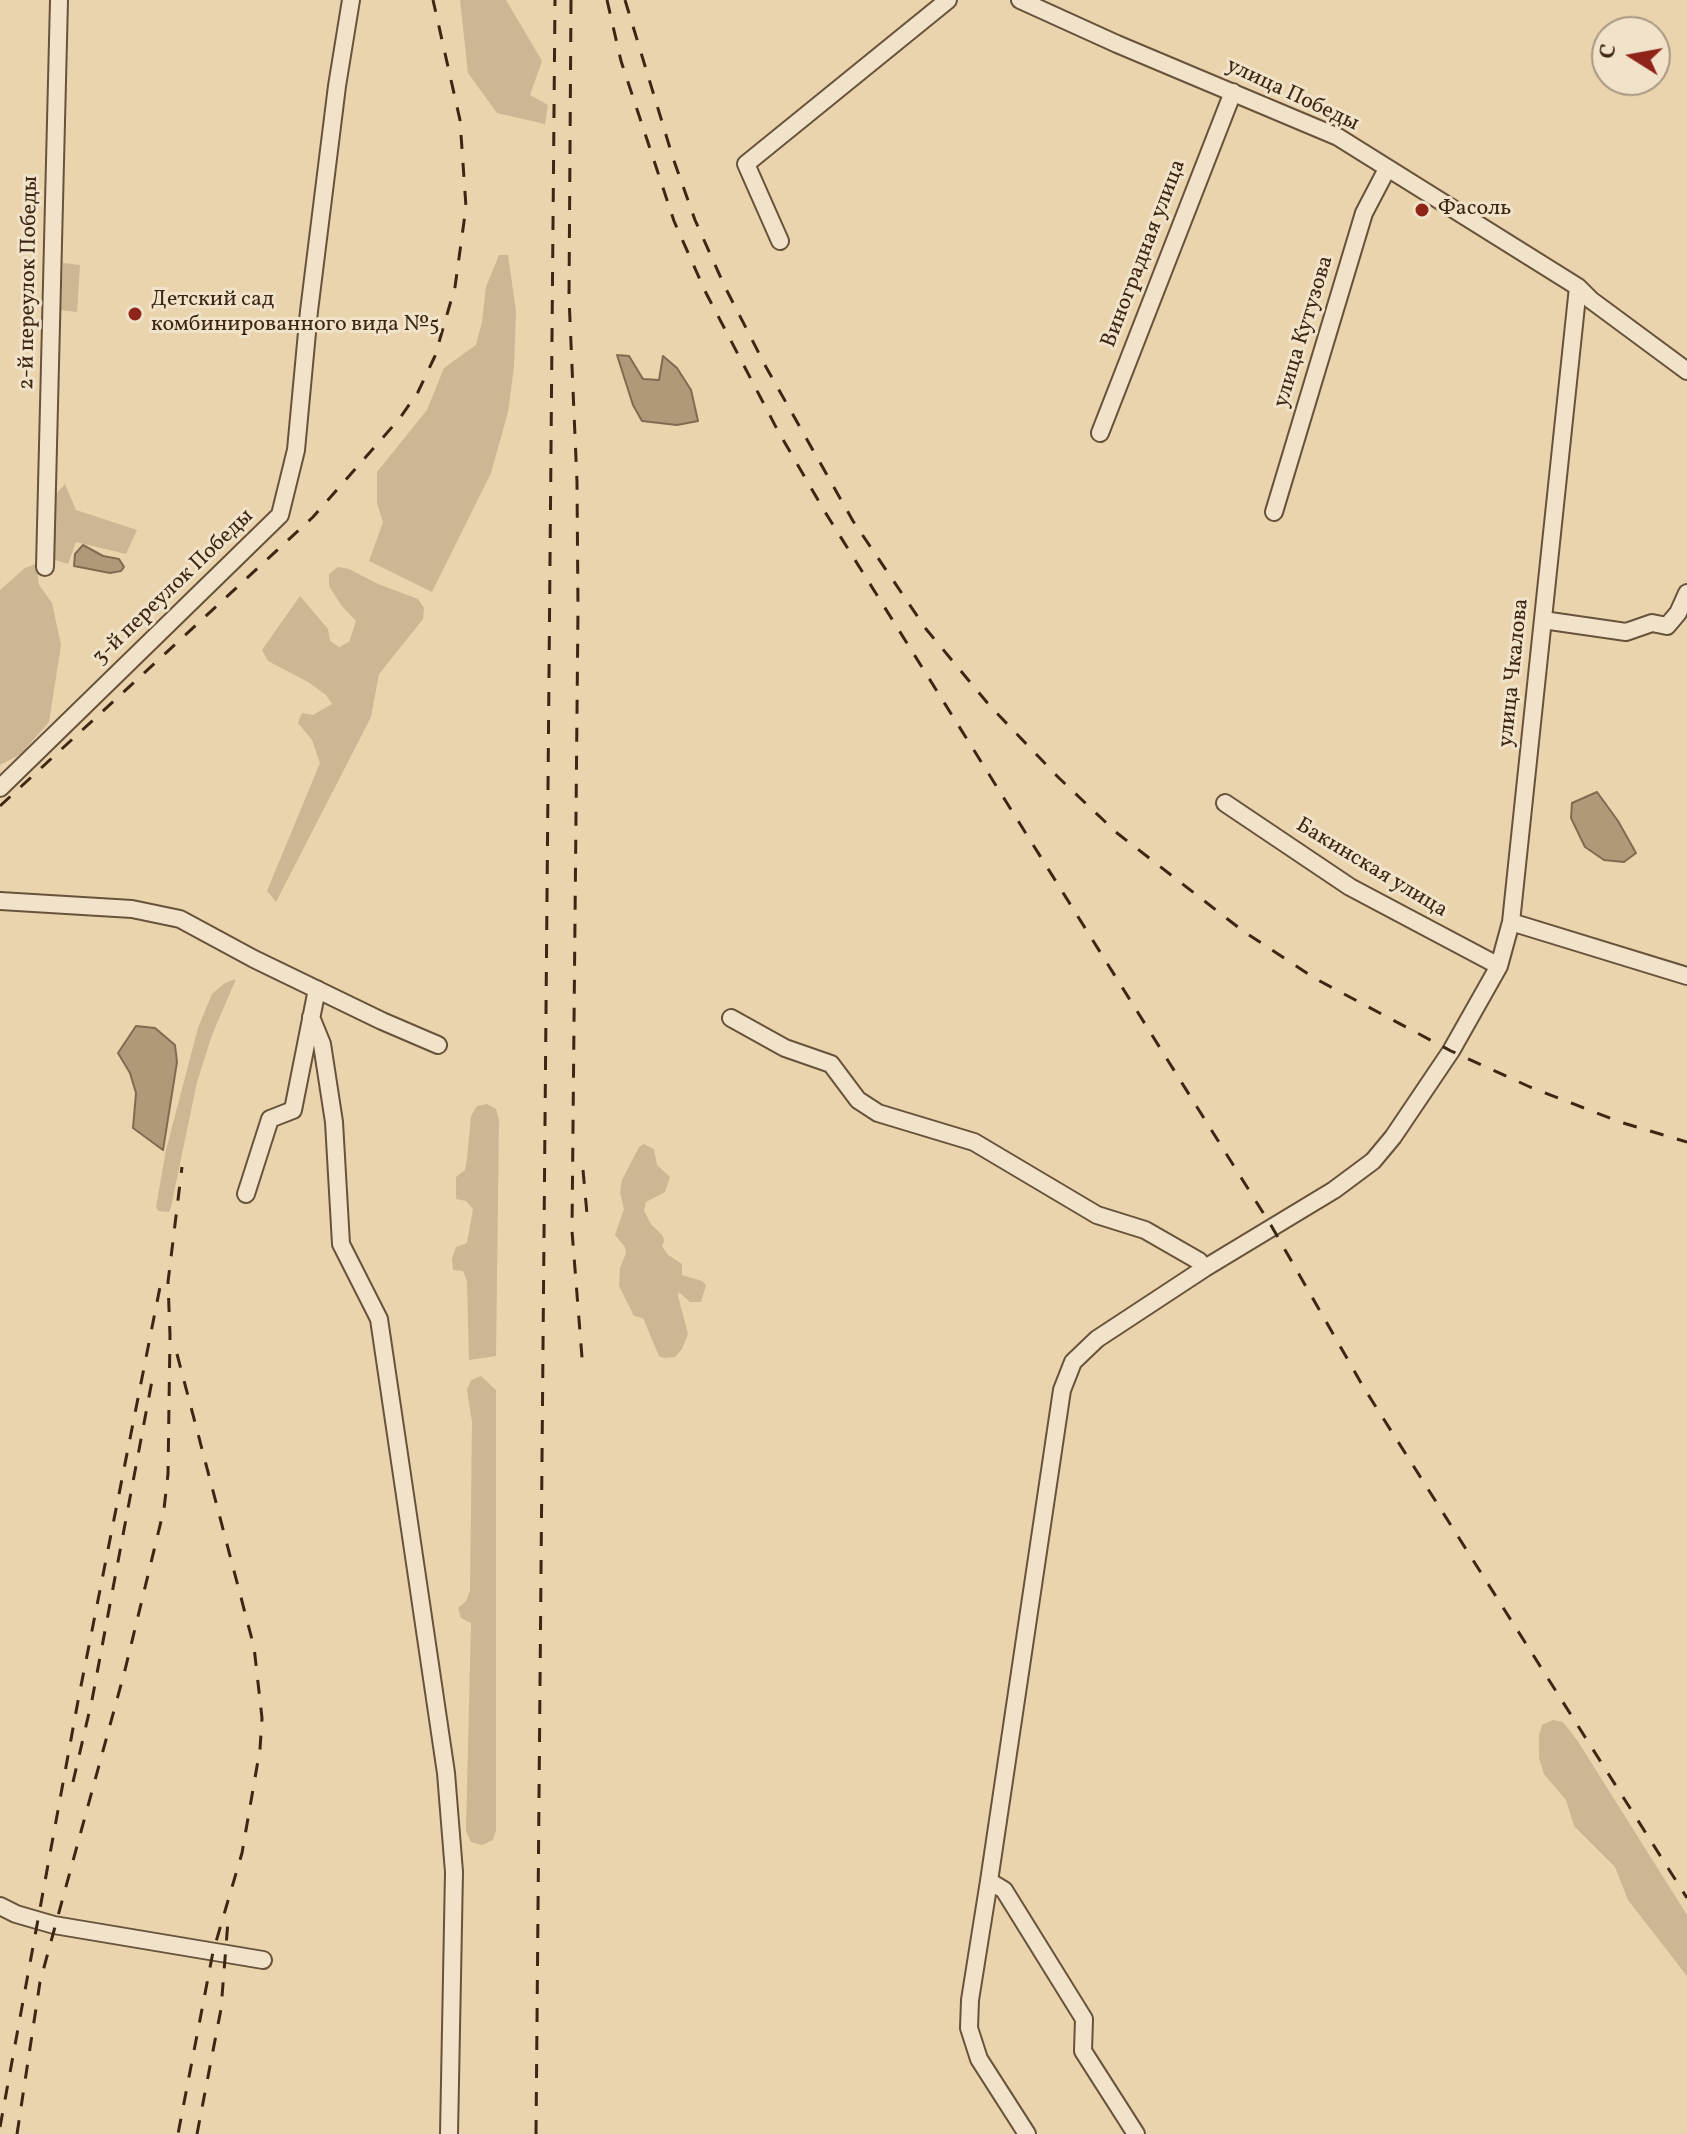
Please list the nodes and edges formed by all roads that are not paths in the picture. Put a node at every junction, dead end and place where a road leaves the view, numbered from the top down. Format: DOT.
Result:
graph roads {
  1 [pos="59,0"];
  2 [pos="351,0"];
  3 [pos="948,0"];
  4 [pos="1020,0"];
  5 [pos="1233,92"];
  6 [pos="1387,169"];
  7 [pos="780,241"];
  8 [pos="1578,287"];
  9 [pos="1687,371"];
  10 [pos="1100,433"];
  11 [pos="1274,512"];
  12 [pos="45,567"];
  13 [pos="1687,593"];
  14 [pos="1543,620"];
  15 [pos="0,788"];
  16 [pos="1225,803"];
  17 [pos="0,901"];
  18 [pos="1511,922"];
  19 [pos="1499,966"];
  20 [pos="1687,976"];
  21 [pos="317,989"];
  22 [pos="311,1017"];
  23 [pos="731,1018"];
  24 [pos="438,1045"];
  25 [pos="246,1194"];
  26 [pos="1205,1268"];
  27 [pos="989,1881"];
  28 [pos="0,1906"];
  29 [pos="263,1960"];
  30 [pos="449,2134"];
  31 [pos="1027,2134"];
  32 [pos="1136,2134"];
  1 -- 12 [label="street, 2-й переулок Победы"];
  2 -- 15 [label="street, 3-й переулок Победы"];
  3 -- 7 [label="street"];
  4 -- 5 [label="street, улица Победы"];
  5 -- 6 [label="street, улица Победы"];
  5 -- 10 [label="street, Виноградная улица"];
  6 -- 8 [label="street, улица Победы"];
  6 -- 11 [label="street, улица Кутузова"];
  8 -- 9 [label="street, улица Победы"];
  8 -- 14 [label="street, улица Чкалова"];
  13 -- 14 [label="street"];
  14 -- 18 [label="street, улица Чкалова"];
  16 -- 19 [label="street, Бакинская улица"];
  17 -- 21 [label="street"];
  18 -- 19 [label="street, улица Чкалова"];
  18 -- 20 [label="street"];
  19 -- 26 [label="street, улица Чкалова"];
  21 -- 22 [label="street"];
  21 -- 24 [label="street"];
  22 -- 25 [label="street"];
  22 -- 30 [label="street"];
  23 -- 26 [label="street"];
  26 -- 27 [label="street, улица Чкалова"];
  27 -- 31 [label="street, улица Чкалова"];
  27 -- 32 [label="street"];
  28 -- 29 [label="street"];
}
